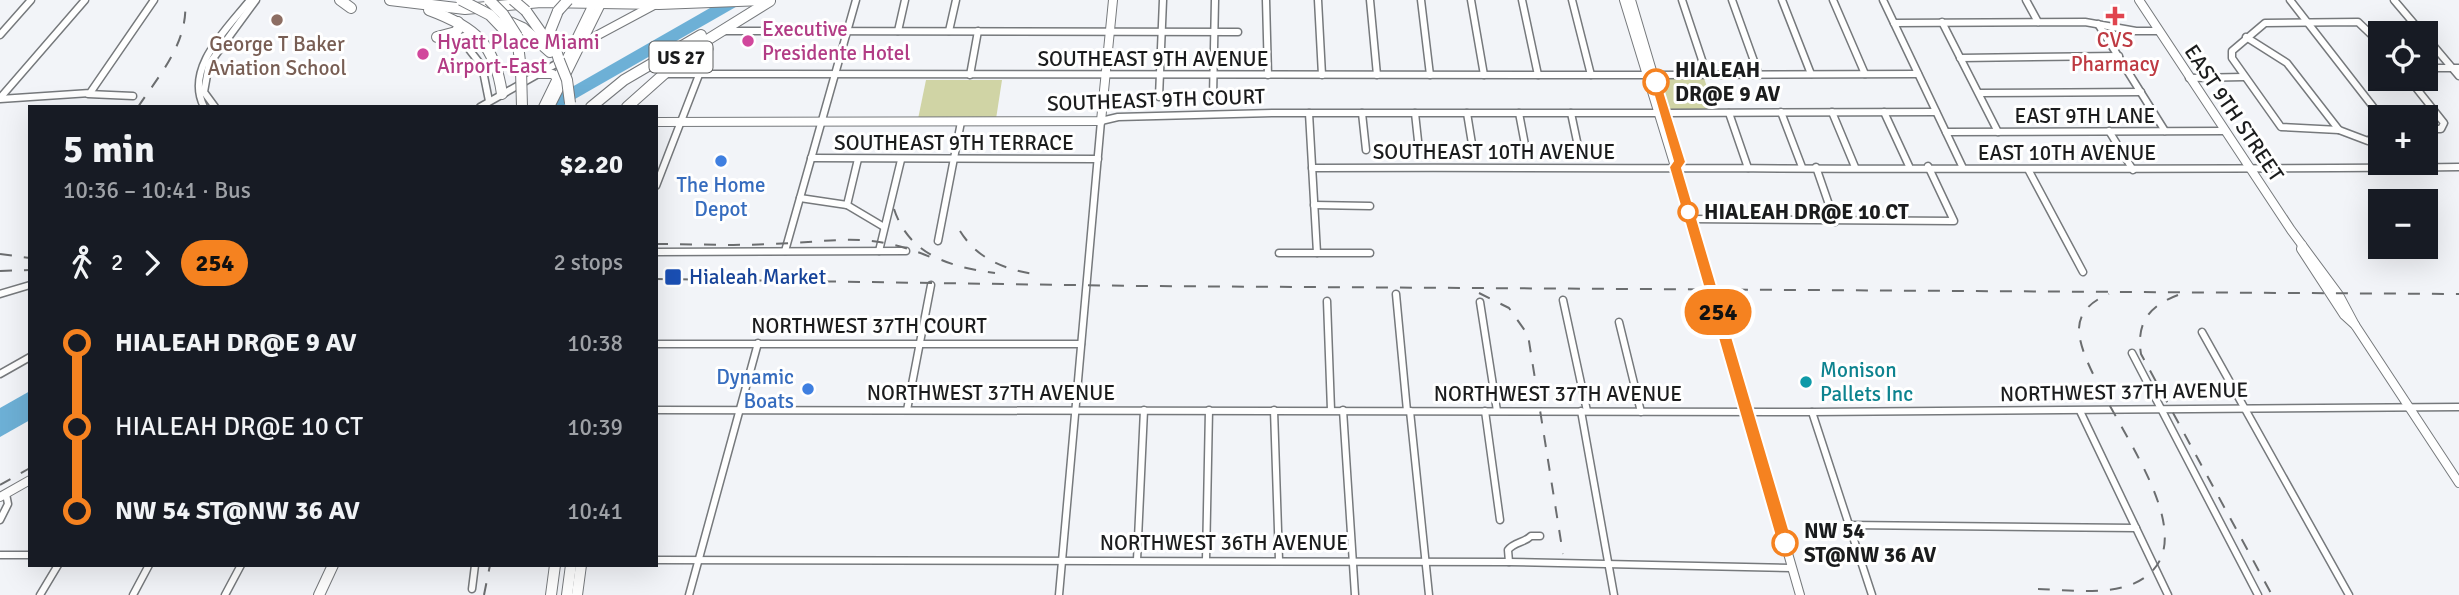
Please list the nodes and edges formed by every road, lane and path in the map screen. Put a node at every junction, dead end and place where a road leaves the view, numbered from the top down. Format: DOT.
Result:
graph roads {
  1 [pos="31,0"];
  2 [pos="85,0"];
  3 [pos="154,0"];
  4 [pos="250,0"];
  5 [pos="256,0"];
  6 [pos="340,0"];
  7 [pos="390,0"];
  8 [pos="432,0"];
  9 [pos="461,0"];
  10 [pos="489,0"];
  11 [pos="495,0"];
  12 [pos="513,0"];
  13 [pos="568,0"];
  14 [pos="757,0"];
  15 [pos="769,0"];
  16 [pos="856,0"];
  17 [pos="905,0"];
  18 [pos="956,0"];
  19 [pos="1113,0"];
  20 [pos="1163,0"];
  21 [pos="1215,0"];
  22 [pos="1266,0"];
  23 [pos="1318,0"];
  24 [pos="1370,0"];
  25 [pos="1421,0"];
  26 [pos="1471,0"];
  27 [pos="1522,0"];
  28 [pos="1572,0"];
  29 [pos="1623,0"];
  30 [pos="1631,0"];
  31 [pos="1682,0"];
  32 [pos="1732,0"];
  33 [pos="1782,0"];
  34 [pos="1833,0"];
  35 [pos="1883,0"];
  36 [pos="2026,0"];
  37 [pos="2139,0"];
  38 [pos="2290,0"];
  39 [pos="2394,0"];
  40 [pos="600,1"];
  41 [pos="744,1"];
  42 [pos="718,2"];
  43 [pos="417,4"];
  44 [pos="627,4"];
  45 [pos="659,4"];
  46 [pos="352,8"];
  47 [pos="454,9"];
  48 [pos="734,11"];
  49 [pos="2412,21"];
  50 [pos="458,22"];
  51 [pos="1942,22"];
  52 [pos="2038,22"];
  53 [pos="2307,22"];
  54 [pos="1894,23"];
  55 [pos="2098,24"];
  56 [pos="591,25"];
  57 [pos="612,26"];
  58 [pos="581,27"];
  59 [pos="719,30"];
  60 [pos="847,31"];
  61 [pos="898,31"];
  62 [pos="949,31"];
  63 [pos="2159,31"];
  64 [pos="978,32"];
  65 [pos="1162,32"];
  66 [pos="1214,32"];
  67 [pos="1238,32"];
  68 [pos="2368,32"];
  69 [pos="1110,33"];
  70 [pos="0,35"];
  71 [pos="701,35"];
  72 [pos="437,37"];
  73 [pos="515,37"];
  74 [pos="2246,37"];
  75 [pos="480,38"];
  76 [pos="461,39"];
  77 [pos="582,44"];
  78 [pos="709,49"];
  79 [pos="553,50"];
  80 [pos="2438,50"];
  81 [pos="2119,56"];
  82 [pos="1960,58"];
  83 [pos="563,59"];
  84 [pos="206,64"];
  85 [pos="2455,68"];
  86 [pos="564,71"];
  87 [pos="539,74"];
  88 [pos="661,74"];
  89 [pos="1811,74"];
  90 [pos="1865,74"];
  91 [pos="1918,74"];
  92 [pos="699,75"];
  93 [pos="834,75"];
  94 [pos="970,75"];
  95 [pos="1106,75"];
  96 [pos="1160,75"];
  97 [pos="1213,75"];
  98 [pos="1268,75"];
  99 [pos="1322,75"];
  100 [pos="1377,75"];
  101 [pos="1430,75"];
  102 [pos="1484,75"];
  103 [pos="1538,75"];
  104 [pos="1591,75"];
  105 [pos="1649,75"];
  106 [pos="1707,75"];
  107 [pos="1759,75"];
  108 [pos="2459,76"];
  109 [pos="2244,77"];
  110 [pos="2189,78"];
  111 [pos="557,79"];
  112 [pos="2419,91"];
  113 [pos="2141,92"];
  114 [pos="1979,93"];
  115 [pos="89,94"];
  116 [pos="502,94"];
  117 [pos="133,96"];
  118 [pos="1159,97"];
  119 [pos="1213,97"];
  120 [pos="0,99"];
  121 [pos="489,101"];
  122 [pos="203,105"];
  123 [pos="214,105"];
  124 [pos="483,105"];
  125 [pos="522,105"];
  126 [pos="544,105"];
  127 [pos="551,105"];
  128 [pos="569,105"];
  129 [pos="593,105"];
  130 [pos="623,105"];
  131 [pos="623,105"];
  132 [pos="2372,105"];
  133 [pos="2430,105"];
  134 [pos="1662,112"];
  135 [pos="1781,112"];
  136 [pos="1832,112"];
  137 [pos="1884,112"];
  138 [pos="1936,112"];
  139 [pos="1309,113"];
  140 [pos="1362,113"];
  141 [pos="1415,113"];
  142 [pos="1467,113"];
  143 [pos="1519,113"];
  144 [pos="1571,113"];
  145 [pos="1729,113"];
  146 [pos="2438,114"];
  147 [pos="821,121"];
  148 [pos="1101,121"];
  149 [pos="658,122"];
  150 [pos="681,122"];
  151 [pos="961,122"];
  152 [pos="2438,128"];
  153 [pos="2339,130"];
  154 [pos="2109,131"];
  155 [pos="2165,131"];
  156 [pos="2225,131"];
  157 [pos="1945,132"];
  158 [pos="1998,132"];
  159 [pos="2368,141"];
  160 [pos="1366,150"];
  161 [pos="1419,150"];
  162 [pos="1473,150"];
  163 [pos="1526,150"];
  164 [pos="1579,150"];
  165 [pos="811,158"];
  166 [pos="858,159"];
  167 [pos="901,159"];
  168 [pos="954,159"];
  169 [pos="1098,159"];
  170 [pos="1909,166"];
  171 [pos="1928,166"];
  172 [pos="1675,167"];
  173 [pos="1748,167"];
  174 [pos="1802,167"];
  175 [pos="1816,167"];
  176 [pos="1855,167"];
  177 [pos="2459,167"];
  178 [pos="1312,168"];
  179 [pos="1963,168"];
  180 [pos="2133,170"];
  181 [pos="2251,170"];
  182 [pos="2029,171"];
  183 [pos="658,181"];
  184 [pos="800,198"];
  185 [pos="847,205"];
  186 [pos="1314,205"];
  187 [pos="1370,206"];
  188 [pos="1690,219"];
  189 [pos="1835,222"];
  190 [pos="884,227"];
  191 [pos="938,241"];
  192 [pos="785,251"];
  193 [pos="879,251"];
  194 [pos="906,251"];
  195 [pos="658,252"];
  196 [pos="1279,253"];
  197 [pos="1317,253"];
  198 [pos="1370,253"];
  199 [pos="2083,272"];
  200 [pos="931,285"];
  201 [pos="28,286"];
  202 [pos="0,294"];
  203 [pos="1396,294"];
  204 [pos="1563,300"];
  205 [pos="1327,301"];
  206 [pos="1480,302"];
  207 [pos="1619,322"];
  208 [pos="2202,332"];
  209 [pos="658,344"];
  210 [pos="758,344"];
  211 [pos="920,344"];
  212 [pos="1081,344"];
  213 [pos="2132,353"];
  214 [pos="28,358"];
  215 [pos="0,374"];
  216 [pos="2459,407"];
  217 [pos="2410,408"];
  218 [pos="2245,409"];
  219 [pos="658,410"];
  220 [pos="740,410"];
  221 [pos="907,410"];
  222 [pos="1075,410"];
  223 [pos="1144,410"];
  224 [pos="1209,410"];
  225 [pos="1274,410"];
  226 [pos="1331,410"];
  227 [pos="1343,410"];
  228 [pos="2161,410"];
  229 [pos="1408,411"];
  230 [pos="1485,411"];
  231 [pos="1497,411"];
  232 [pos="1584,411"];
  233 [pos="1748,411"];
  234 [pos="2080,411"];
  235 [pos="1641,412"];
  236 [pos="1812,412"];
  237 [pos="28,481"];
  238 [pos="2459,483"];
  239 [pos="3,496"];
  240 [pos="0,520"];
  241 [pos="1500,520"];
  242 [pos="1849,525"];
  243 [pos="2136,528"];
  244 [pos="1540,536"];
  245 [pos="0,555"];
  246 [pos="28,555"];
  247 [pos="658,560"];
  248 [pos="699,560"];
  249 [pos="1062,560"];
  250 [pos="1137,560"];
  251 [pos="1206,560"];
  252 [pos="1279,560"];
  253 [pos="1353,561"];
  254 [pos="1425,561"];
  255 [pos="1509,562"];
  256 [pos="1608,562"];
  257 [pos="57,567"];
  258 [pos="148,567"];
  259 [pos="240,567"];
  260 [pos="332,567"];
  261 [pos="475,567"];
  262 [pos="555,567"];
  263 [pos="571,567"];
  264 [pos="581,567"];
  265 [pos="1792,568"];
  266 [pos="472,589"];
  267 [pos="40,595"];
  268 [pos="133,595"];
  269 [pos="225,595"];
  270 [pos="318,595"];
  271 [pos="551,595"];
  272 [pos="568,595"];
  273 [pos="577,595"];
  274 [pos="689,595"];
  275 [pos="1059,595"];
  276 [pos="1355,595"];
  277 [pos="1429,595"];
  278 [pos="1614,595"];
  279 [pos="1800,595"];
  280 [pos="1872,595"];
  281 [pos="2168,595"];
  282 [pos="2258,595"];
  283 [pos="2349,595"];
  1 -- 70 [label="street"];
  2 -- 120 [label="street"];
  3 -- 115 [label="street"];
  4 -- 84 [label="street"];
  5 -- 84 [label="street"];
  6 -- 46 [label="highway"];
  7 -- 43 [label="highway"];
  8 -- 11 [label="highway"];
  9 -- 73 [label="highway, bridge"];
  10 -- 73 [label="highway, bridge"];
  12 -- 79 [label="highway, bridge"];
  13 -- 79 [label="highway, bridge"];
  14 -- 15 [label="highway"];
  14 -- 41 [label="highway"];
  14 -- 48 [label="highway, US 27"];
  15 -- 59 [label="highway, US 27"];
  16 -- 60 [label="street"];
  17 -- 61 [label="street"];
  18 -- 62 [label="street"];
  19 -- 69 [label="main road"];
  20 -- 65 [label="street"];
  21 -- 66 [label="street"];
  22 -- 98 [label="street"];
  23 -- 99 [label="street"];
  24 -- 100 [label="street"];
  25 -- 101 [label="street"];
  26 -- 102 [label="street"];
  27 -- 103 [label="street"];
  28 -- 104 [label="street"];
  29 -- 105 [label="main road"];
  30 -- 105 [label="main road"];
  31 -- 106 [label="street"];
  32 -- 107 [label="street"];
  33 -- 89 [label="street"];
  34 -- 90 [label="street"];
  35 -- 54 [label="street"];
  36 -- 52 [label="street"];
  37 -- 63 [label="main road, EAST 9TH STREET"];
  38 -- 53 [label="street"];
  39 -- 49 [label="street"];
  40 -- 44 [label="highway"];
  40 -- 47 [label="highway"];
  40 -- 56 [label="main road"];
  40 -- 58 [label="main road"];
  41 -- 42 [label="highway"];
  42 -- 45 [label="highway"];
  42 -- 48 [label="highway"];
  43 -- 47 [label="highway"];
  43 -- 50 [label="highway"];
  44 -- 45 [label="highway"];
  44 -- 57 [label="main road"];
  45 -- 57 [label="main road"];
  47 -- 79 [label="highway"];
  48 -- 71 [label="highway, US 27"];
  50 -- 72 [label="highway"];
  50 -- 75 [label="highway"];
  51 -- 52 [label="street"];
  51 -- 54 [label="street"];
  51 -- 82 [label="street"];
  52 -- 55 [label="street"];
  53 -- 68 [label="street"];
  53 -- 74 [label="street"];
  53 -- 132 [label="street"];
  54 -- 91 [label="street"];
  55 -- 63 [label="street"];
  55 -- 81 [label="street"];
  56 -- 57 [label="main road"];
  56 -- 77 [label="main road"];
  57 -- 77 [label="main road"];
  58 -- 77 [label="main road"];
  58 -- 83 [label="main road"];
  59 -- 60 [label="street"];
  59 -- 88 [label="highway, US 27"];
  60 -- 61 [label="street"];
  60 -- 93 [label="street"];
  61 -- 62 [label="street"];
  62 -- 64 [label="street"];
  63 -- 110 [label="main road, EAST 9TH STREET"];
  64 -- 69 [label="street"];
  64 -- 94 [label="street"];
  65 -- 66 [label="street"];
  65 -- 69 [label="street"];
  65 -- 96 [label="street"];
  66 -- 67 [label="street"];
  66 -- 97 [label="street"];
  69 -- 95 [label="main road"];
  71 -- 129 [label="highway"];
  71 -- 130 [label="highway, US 27"];
  73 -- 125 [label="highway, bridge"];
  74 -- 109 [label="street"];
  74 -- 153 [label="street"];
  75 -- 76 [label="highway"];
  75 -- 116 [label="highway"];
  76 -- 121 [label="street"];
  77 -- 83 [label="main road"];
  77 -- 127 [label="main road"];
  78 -- 92 [label="street"];
  79 -- 83 [label="highway"];
  79 -- 86 [label="highway, bridge"];
  80 -- 85 [label="street"];
  81 -- 82 [label="street"];
  81 -- 113 [label="street"];
  82 -- 114 [label="street"];
  83 -- 86 [label="highway, bridge"];
  83 -- 87 [label="street"];
  83 -- 111 [label="main road"];
  84 -- 122 [label="street"];
  84 -- 123 [label="street"];
  85 -- 108 [label="street"];
  86 -- 128 [label="highway, bridge"];
  87 -- 111 [label="main road"];
  87 -- 116 [label="street"];
  88 -- 92 [label="street, SOUTHEAST 9TH AVENUE"];
  88 -- 131 [label="highway, US 27"];
  89 -- 90 [label="street, SOUTHEAST 9TH AVENUE"];
  89 -- 107 [label="street, SOUTHEAST 9TH AVENUE"];
  90 -- 91 [label="street, SOUTHEAST 9TH AVENUE"];
  91 -- 138 [label="street"];
  92 -- 93 [label="street, SOUTHEAST 9TH AVENUE"];
  92 -- 150 [label="street"];
  93 -- 94 [label="street, SOUTHEAST 9TH AVENUE"];
  93 -- 147 [label="street"];
  94 -- 95 [label="street, SOUTHEAST 9TH AVENUE"];
  95 -- 96 [label="street, SOUTHEAST 9TH AVENUE"];
  95 -- 148 [label="main road"];
  96 -- 97 [label="street, SOUTHEAST 9TH AVENUE"];
  96 -- 118 [label="street"];
  97 -- 98 [label="street, SOUTHEAST 9TH AVENUE"];
  97 -- 119 [label="street"];
  98 -- 99 [label="street, SOUTHEAST 9TH AVENUE"];
  99 -- 100 [label="street, SOUTHEAST 9TH AVENUE"];
  100 -- 101 [label="street, SOUTHEAST 9TH AVENUE"];
  101 -- 102 [label="street, SOUTHEAST 9TH AVENUE"];
  102 -- 103 [label="street, SOUTHEAST 9TH AVENUE"];
  103 -- 104 [label="street, SOUTHEAST 9TH AVENUE"];
  104 -- 105 [label="street, SOUTHEAST 9TH AVENUE"];
  105 -- 106 [label="street, SOUTHEAST 9TH AVENUE"];
  105 -- 134 [label="main road"];
  106 -- 107 [label="street, SOUTHEAST 9TH AVENUE"];
  109 -- 110 [label="street"];
  109 -- 153 [label="street"];
  110 -- 156 [label="main road, EAST 9TH STREET"];
  111 -- 126 [label="main road"];
  112 -- 133 [label="street"];
  113 -- 114 [label="street"];
  113 -- 155 [label="street"];
  114 -- 158 [label="street"];
  115 -- 117 [label="street"];
  115 -- 120 [label="street"];
  116 -- 121 [label="street"];
  121 -- 124 [label="street"];
  134 -- 144 [label="street, SOUTHEAST 9TH COURT"];
  134 -- 145 [label="street, SOUTHEAST 9TH COURT"];
  134 -- 172 [label="main road"];
  135 -- 136 [label="street, SOUTHEAST 9TH COURT"];
  135 -- 145 [label="street, SOUTHEAST 9TH COURT"];
  135 -- 174 [label="street"];
  136 -- 137 [label="street, SOUTHEAST 9TH COURT"];
  136 -- 176 [label="street"];
  137 -- 138 [label="street, SOUTHEAST 9TH COURT"];
  137 -- 170 [label="street"];
  138 -- 157 [label="street"];
  139 -- 140 [label="street, SOUTHEAST 9TH COURT"];
  139 -- 148 [label="street, SOUTHEAST 9TH COURT"];
  139 -- 178 [label="street"];
  140 -- 141 [label="street, SOUTHEAST 9TH COURT"];
  140 -- 160 [label="street"];
  141 -- 142 [label="street, SOUTHEAST 9TH COURT"];
  141 -- 161 [label="street"];
  142 -- 143 [label="street, SOUTHEAST 9TH COURT"];
  142 -- 162 [label="street"];
  143 -- 144 [label="street, SOUTHEAST 9TH COURT"];
  143 -- 163 [label="street"];
  144 -- 164 [label="street"];
  145 -- 173 [label="street"];
  146 -- 152 [label="street"];
  147 -- 150 [label="main road, SOUTHEAST 9TH COURT"];
  147 -- 151 [label="main road, SOUTHEAST 9TH COURT"];
  147 -- 165 [label="street"];
  148 -- 151 [label="main road, SOUTHEAST 9TH COURT"];
  148 -- 169 [label="street"];
  149 -- 150 [label="main road, SOUTHEAST 9TH COURT"];
  150 -- 183 [label="street"];
  151 -- 168 [label="street"];
  153 -- 159 [label="street"];
  154 -- 155 [label="street, EAST 9TH LANE"];
  154 -- 158 [label="street, EAST 9TH LANE"];
  154 -- 180 [label="street"];
  155 -- 156 [label="street, EAST 9TH LANE"];
  156 -- 181 [label="main road, EAST 9TH STREET"];
  157 -- 158 [label="street, EAST 9TH LANE"];
  157 -- 179 [label="street"];
  165 -- 166 [label="street, SOUTHEAST 9TH TERRACE"];
  165 -- 184 [label="street"];
  166 -- 167 [label="street, SOUTHEAST 9TH TERRACE"];
  166 -- 185 [label="street"];
  167 -- 168 [label="street, SOUTHEAST 9TH TERRACE"];
  167 -- 190 [label="street"];
  168 -- 169 [label="street, SOUTHEAST 9TH TERRACE"];
  168 -- 191 [label="street"];
  169 -- 212 [label="street"];
  170 -- 171 [label="street, EAST 10TH AVENUE"];
  170 -- 176 [label="street, EAST 10TH AVENUE"];
  171 -- 179 [label="street, EAST 10TH AVENUE"];
  171 -- 189 [label="street"];
  172 -- 173 [label="street, EAST 10TH AVENUE"];
  172 -- 178 [label="street, SOUTHEAST 10TH AVENUE"];
  172 -- 188 [label="main road"];
  173 -- 174 [label="street, EAST 10TH AVENUE"];
  174 -- 175 [label="street, EAST 10TH AVENUE"];
  175 -- 176 [label="street, EAST 10TH AVENUE"];
  175 -- 189 [label="street"];
  177 -- 181 [label="street, EAST 10TH AVENUE"];
  178 -- 186 [label="street"];
  179 -- 182 [label="street, EAST 10TH AVENUE"];
  180 -- 181 [label="street, EAST 10TH AVENUE"];
  180 -- 182 [label="street, EAST 10TH AVENUE"];
  181 -- 217 [label="main road, EAST 9TH STREET"];
  182 -- 199 [label="street"];
  184 -- 185 [label="street"];
  184 -- 192 [label="street"];
  185 -- 190 [label="street"];
  186 -- 187 [label="street"];
  186 -- 197 [label="street"];
  188 -- 189 [label="street"];
  188 -- 233 [label="main road"];
  190 -- 193 [label="street"];
  192 -- 193 [label="street"];
  192 -- 195 [label="street"];
  193 -- 194 [label="street"];
  196 -- 197 [label="street"];
  197 -- 198 [label="street"];
  200 -- 211 [label="street"];
  201 -- 202 [label="street"];
  203 -- 229 [label="street"];
  204 -- 232 [label="street"];
  205 -- 226 [label="street"];
  206 -- 231 [label="street"];
  207 -- 235 [label="street"];
  208 -- 218 [label="street"];
  209 -- 210 [label="street, NORTHWEST 37TH COURT"];
  210 -- 211 [label="street, NORTHWEST 37TH COURT"];
  210 -- 220 [label="street"];
  211 -- 212 [label="street, NORTHWEST 37TH COURT"];
  211 -- 221 [label="street"];
  212 -- 222 [label="street"];
  213 -- 228 [label="street"];
  214 -- 215 [label="street"];
  216 -- 217 [label="street, NORTHWEST 37TH AVENUE"];
  217 -- 218 [label="street, NORTHWEST 37TH AVENUE"];
  217 -- 238 [label="main road, EAST 9TH STREET"];
  218 -- 228 [label="street, NORTHWEST 37TH AVENUE"];
  218 -- 283 [label="street"];
  219 -- 220 [label="street, NORTHWEST 37TH AVENUE"];
  220 -- 221 [label="street, NORTHWEST 37TH AVENUE"];
  220 -- 248 [label="street"];
  221 -- 222 [label="street, NORTHWEST 37TH AVENUE"];
  222 -- 223 [label="street, NORTHWEST 37TH AVENUE"];
  222 -- 249 [label="street"];
  223 -- 224 [label="street, NORTHWEST 37TH AVENUE"];
  223 -- 250 [label="street"];
  224 -- 225 [label="street, NORTHWEST 37TH AVENUE"];
  224 -- 251 [label="street"];
  225 -- 226 [label="street, NORTHWEST 37TH AVENUE"];
  225 -- 252 [label="street"];
  226 -- 227 [label="street, NORTHWEST 37TH AVENUE"];
  227 -- 229 [label="street, NORTHWEST 37TH AVENUE"];
  227 -- 253 [label="street"];
  228 -- 234 [label="street, NORTHWEST 37TH AVENUE"];
  228 -- 282 [label="street"];
  229 -- 230 [label="street, NORTHWEST 37TH AVENUE"];
  229 -- 254 [label="street"];
  230 -- 231 [label="street, NORTHWEST 37TH AVENUE"];
  230 -- 241 [label="street"];
  231 -- 232 [label="street, NORTHWEST 37TH AVENUE"];
  232 -- 235 [label="street, NORTHWEST 37TH AVENUE"];
  232 -- 256 [label="street"];
  233 -- 235 [label="street, NORTHWEST 37TH AVENUE"];
  233 -- 236 [label="street, NORTHWEST 37TH AVENUE"];
  233 -- 265 [label="main road"];
  234 -- 236 [label="street, NORTHWEST 37TH AVENUE"];
  234 -- 243 [label="street"];
  236 -- 242 [label="street"];
  237 -- 239 [label="main road"];
  239 -- 240 [label="street"];
  242 -- 243 [label="street"];
  242 -- 280 [label="street"];
  243 -- 281 [label="street"];
  244 -- 255 [label="street"];
  245 -- 246 [label="street"];
  247 -- 248 [label="street, NORTHWEST 36TH AVENUE"];
  248 -- 249 [label="street, NORTHWEST 36TH AVENUE"];
  248 -- 274 [label="street"];
  249 -- 250 [label="street, NORTHWEST 36TH AVENUE"];
  249 -- 275 [label="street"];
  250 -- 251 [label="street, NORTHWEST 36TH AVENUE"];
  251 -- 252 [label="street, NORTHWEST 36TH AVENUE"];
  252 -- 253 [label="street, NORTHWEST 36TH AVENUE"];
  253 -- 254 [label="street, NORTHWEST 36TH AVENUE"];
  253 -- 276 [label="street"];
  254 -- 255 [label="street, NORTHWEST 36TH AVENUE"];
  254 -- 277 [label="street"];
  255 -- 256 [label="street, NORTHWEST 36TH AVENUE"];
  256 -- 265 [label="street, NORTHWEST 36TH AVENUE"];
  256 -- 278 [label="street"];
  257 -- 267 [label="street"];
  258 -- 268 [label="street"];
  259 -- 269 [label="street"];
  260 -- 270 [label="highway"];
  261 -- 266 [label="street"];
  262 -- 271 [label="highway"];
  263 -- 272 [label="highway"];
  264 -- 273 [label="highway"];
  265 -- 279 [label="main road"];
}
